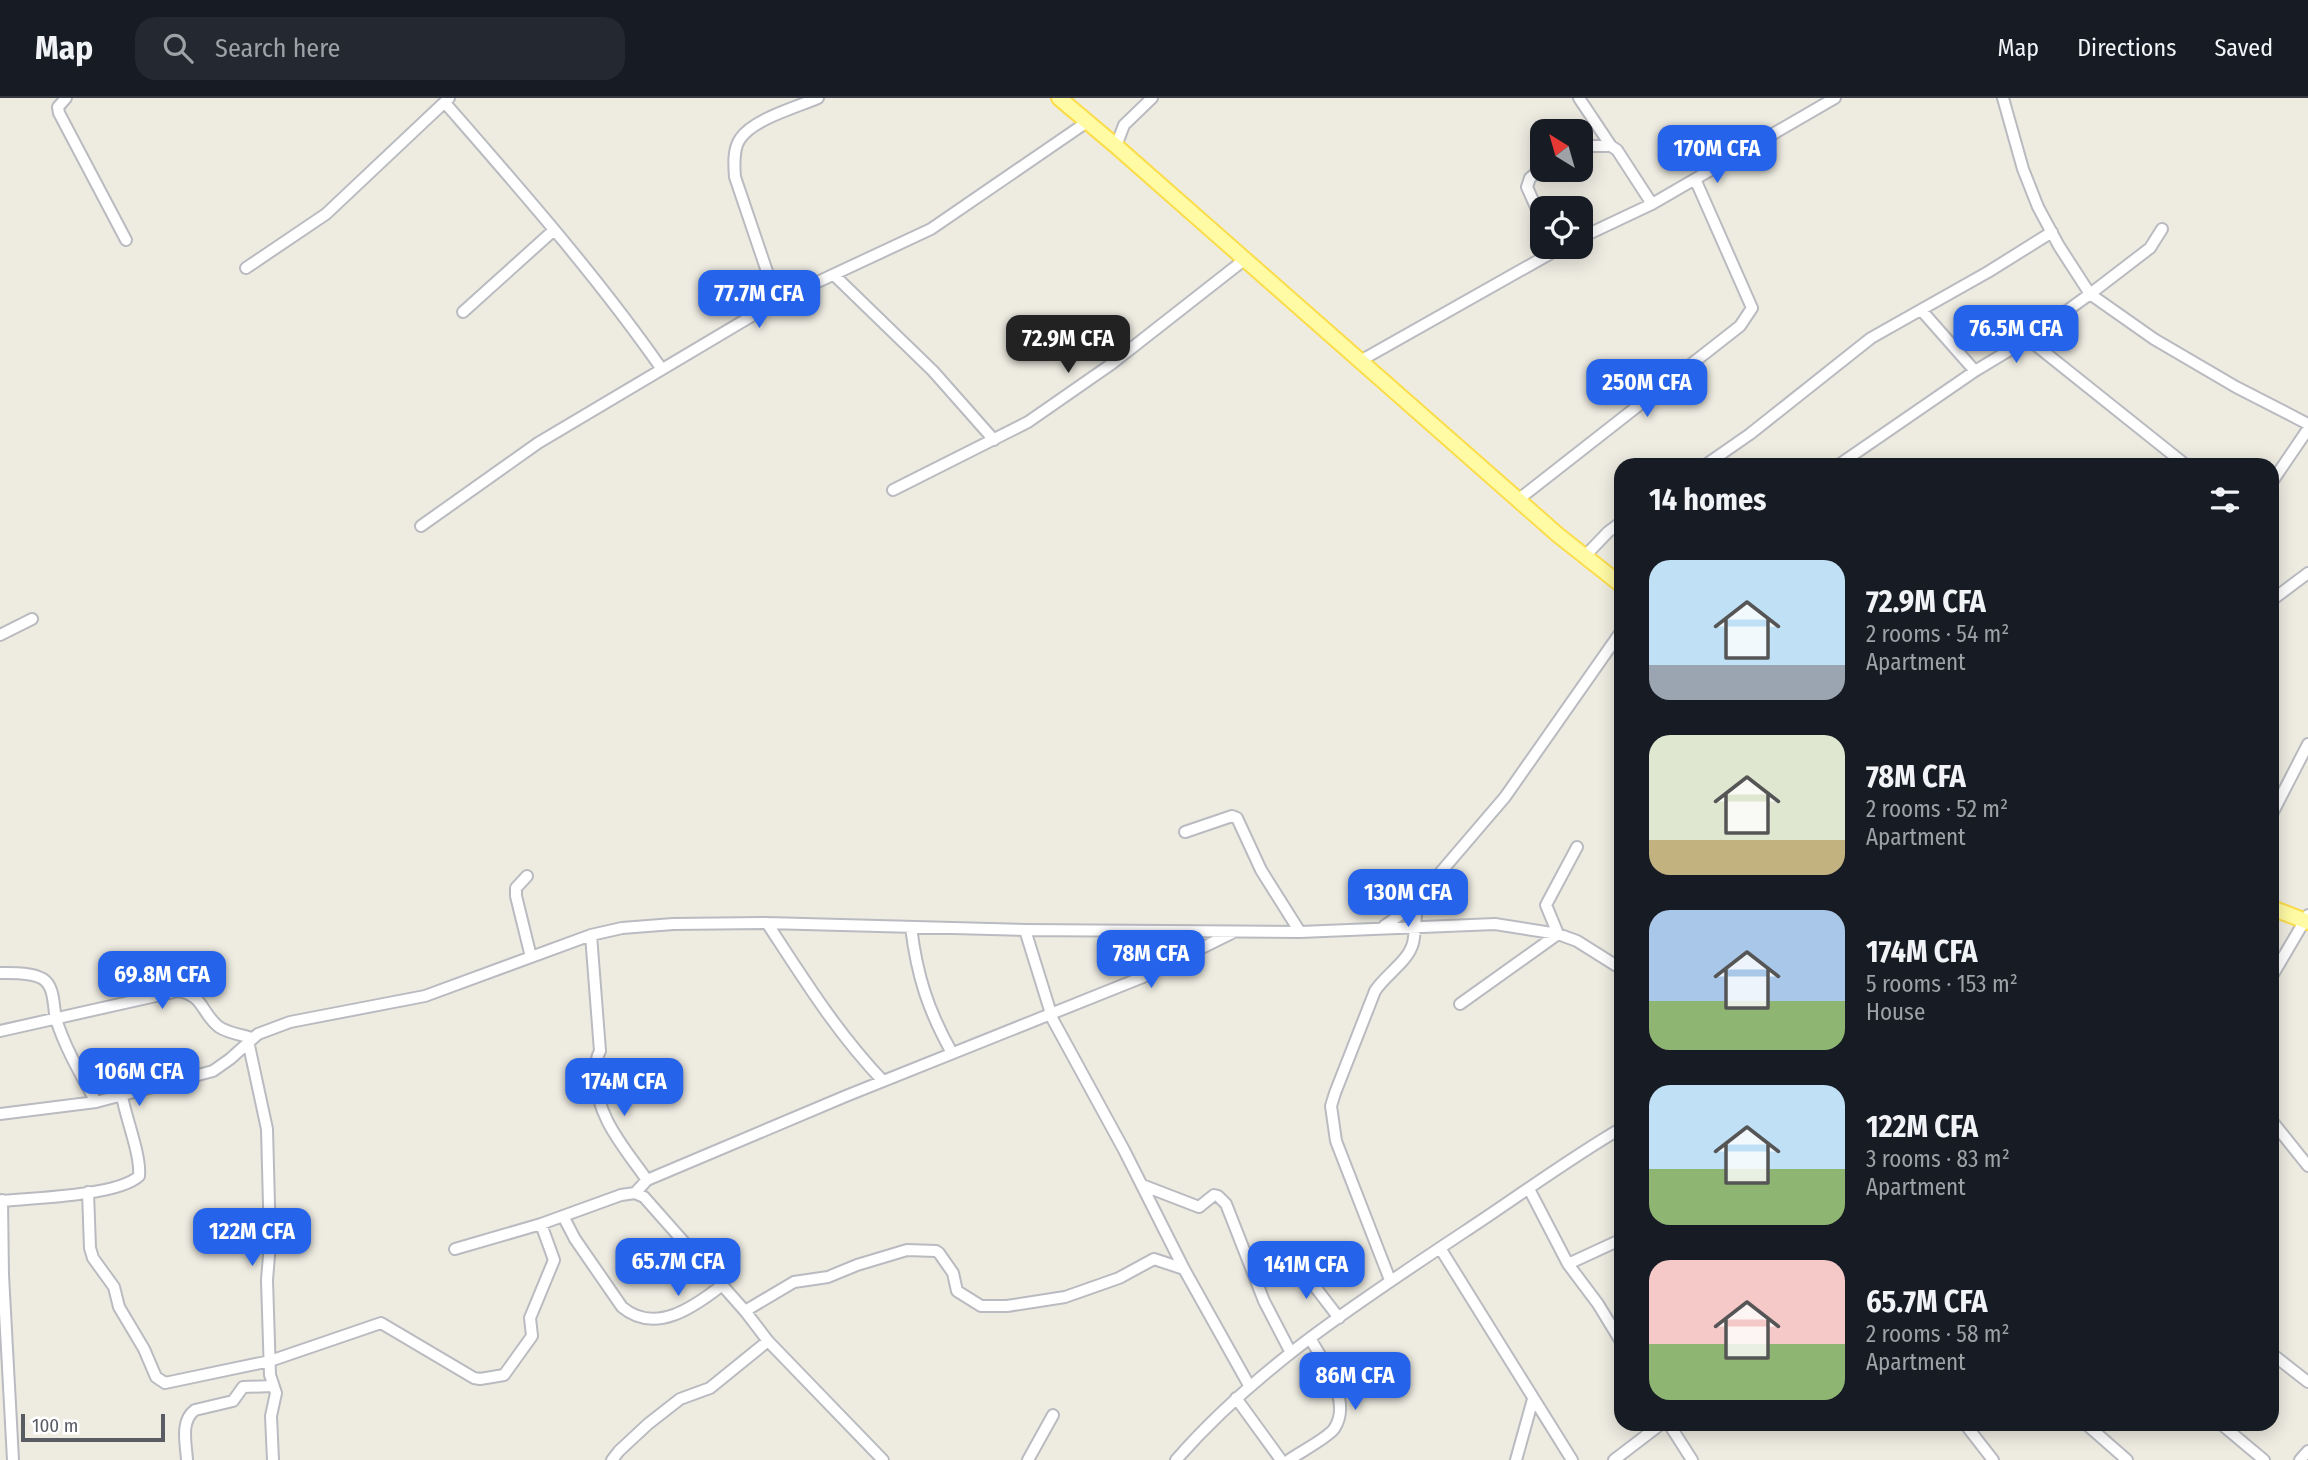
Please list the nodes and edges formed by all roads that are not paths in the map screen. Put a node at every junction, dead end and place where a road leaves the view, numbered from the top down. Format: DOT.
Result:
graph roads {
  1 [pos="66,98"];
  2 [pos="818,98"];
  3 [pos="1059,98"];
  4 [pos="1152,98"];
  5 [pos="1579,98"];
  6 [pos="1835,98"];
  7 [pos="2003,98"];
  8 [pos="447,101"];
  9 [pos="1087,122"];
  10 [pos="1116,146"];
  11 [pos="1593,146"];
  12 [pos="1611,146"];
  13 [pos="1695,180"];
  14 [pos="1652,204"];
  15 [pos="2162,229"];
  16 [pos="554,230"];
  17 [pos="1593,232"];
  18 [pos="2052,232"];
  19 [pos="126,240"];
  20 [pos="1539,259"];
  21 [pos="1244,260"];
  22 [pos="246,268"];
  23 [pos="834,275"];
  24 [pos="2090,295"];
  25 [pos="778,301"];
  26 [pos="1922,311"];
  27 [pos="463,312"];
  28 [pos="2028,339"];
  29 [pos="1360,361"];
  30 [pos="661,368"];
  31 [pos="1975,371"];
  32 [pos="2308,426"];
  33 [pos="994,440"];
  34 [pos="1716,458"];
  35 [pos="1849,458"];
  36 [pos="2177,458"];
  37 [pos="2279,471"];
  38 [pos="893,490"];
  39 [pos="1520,499"];
  40 [pos="421,526"];
  41 [pos="1614,527"];
  42 [pos="1586,555"];
  43 [pos="2308,573"];
  44 [pos="1614,579"];
  45 [pos="2279,595"];
  46 [pos="32,619"];
  47 [pos="0,635"];
  48 [pos="1614,642"];
  49 [pos="2308,744"];
  50 [pos="2279,800"];
  51 [pos="1185,832"];
  52 [pos="1577,847"];
  53 [pos="527,876"];
  54 [pos="1416,904"];
  55 [pos="2279,910"];
  56 [pos="2307,919"];
  57 [pos="767,923"];
  58 [pos="1415,926"];
  59 [pos="911,927"];
  60 [pos="1382,927"];
  61 [pos="1025,930"];
  62 [pos="1235,932"];
  63 [pos="1300,932"];
  64 [pos="1558,934"];
  65 [pos="591,935"];
  66 [pos="531,957"];
  67 [pos="1614,964"];
  68 [pos="2279,965"];
  69 [pos="0,972"];
  70 [pos="1460,1004"];
  71 [pos="1050,1012"];
  72 [pos="56,1018"];
  73 [pos="0,1031"];
  74 [pos="250,1039"];
  75 [pos="952,1053"];
  76 [pos="230,1059"];
  77 [pos="253,1070"];
  78 [pos="883,1082"];
  79 [pos="122,1096"];
  80 [pos="96,1102"];
  81 [pos="0,1114"];
  82 [pos="2279,1130"];
  83 [pos="1614,1133"];
  84 [pos="2308,1166"];
  85 [pos="647,1180"];
  86 [pos="1142,1185"];
  87 [pos="1529,1189"];
  88 [pos="88,1192"];
  89 [pos="635,1193"];
  90 [pos="1,1201"];
  91 [pos="563,1216"];
  92 [pos="541,1224"];
  93 [pos="1614,1243"];
  94 [pos="1440,1248"];
  95 [pos="455,1249"];
  96 [pos="1568,1264"];
  97 [pos="1184,1269"];
  98 [pos="1252,1269"];
  99 [pos="1390,1280"];
  100 [pos="721,1286"];
  101 [pos="745,1311"];
  102 [pos="1339,1318"];
  103 [pos="1614,1330"];
  104 [pos="1310,1338"];
  105 [pos="768,1341"];
  106 [pos="1290,1351"];
  107 [pos="2279,1359"];
  108 [pos="270,1361"];
  109 [pos="2308,1382"];
  110 [pos="273,1386"];
  111 [pos="1250,1387"];
  112 [pos="1236,1398"];
  113 [pos="1534,1399"];
  114 [pos="1054,1415"];
  115 [pos="1652,1431"];
  116 [pos="1673,1431"];
  117 [pos="1970,1431"];
  118 [pos="2094,1431"];
  119 [pos="2229,1431"];
  120 [pos="2308,1451"];
  121 [pos="13,1460"];
  122 [pos="187,1460"];
  123 [pos="273,1460"];
  124 [pos="612,1460"];
  125 [pos="883,1460"];
  126 [pos="1028,1460"];
  127 [pos="1176,1460"];
  128 [pos="1280,1460"];
  129 [pos="1289,1460"];
  130 [pos="1516,1460"];
  131 [pos="1572,1460"];
  132 [pos="1614,1460"];
  133 [pos="1692,1460"];
  134 [pos="1993,1460"];
  135 [pos="2127,1460"];
  136 [pos="2264,1460"];
  137 [pos="2300,1460"];
  1 -- 19 [label="street"];
  2 -- 25 [label="street"];
  3 -- 9 [label="main road"];
  4 -- 10 [label="street"];
  5 -- 12 [label="street"];
  6 -- 13 [label="street"];
  7 -- 18 [label="street"];
  8 -- 16 [label="street"];
  8 -- 22 [label="street"];
  9 -- 10 [label="main road"];
  9 -- 23 [label="street"];
  10 -- 21 [label="main road"];
  11 -- 12 [label="street"];
  12 -- 14 [label="street"];
  13 -- 14 [label="street"];
  13 -- 39 [label="street"];
  14 -- 17 [label="street"];
  15 -- 24 [label="street"];
  16 -- 27 [label="street"];
  16 -- 30 [label="street"];
  18 -- 24 [label="street"];
  18 -- 26 [label="street"];
  20 -- 29 [label="street"];
  21 -- 29 [label="main road"];
  21 -- 33 [label="street"];
  23 -- 25 [label="street"];
  23 -- 33 [label="street"];
  24 -- 28 [label="street"];
  24 -- 32 [label="street"];
  25 -- 30 [label="street"];
  26 -- 31 [label="street"];
  26 -- 34 [label="street"];
  28 -- 31 [label="street"];
  28 -- 36 [label="street"];
  29 -- 39 [label="main road"];
  30 -- 40 [label="street"];
  31 -- 35 [label="street"];
  32 -- 37 [label="street"];
  33 -- 38 [label="street"];
  39 -- 42 [label="main road"];
  41 -- 42 [label="street"];
  42 -- 44 [label="main road"];
  43 -- 45 [label="street"];
  46 -- 47 [label="street"];
  48 -- 54 [label="street"];
  49 -- 50 [label="street"];
  51 -- 63 [label="street"];
  52 -- 64 [label="street"];
  53 -- 66 [label="street"];
  54 -- 58 [label="street"];
  54 -- 60 [label="street"];
  55 -- 56 [label="main road"];
  56 -- 68 [label="street"];
  57 -- 59 [label="street"];
  57 -- 65 [label="street"];
  57 -- 78 [label="street"];
  58 -- 60 [label="street"];
  58 -- 64 [label="street"];
  58 -- 99 [label="street"];
  59 -- 61 [label="street"];
  59 -- 75 [label="street"];
  60 -- 63 [label="street"];
  61 -- 62 [label="street"];
  61 -- 71 [label="street"];
  62 -- 63 [label="street"];
  62 -- 71 [label="street"];
  64 -- 67 [label="street"];
  64 -- 70 [label="street"];
  65 -- 66 [label="street"];
  65 -- 85 [label="street"];
  66 -- 74 [label="street"];
  69 -- 72 [label="street"];
  71 -- 75 [label="street"];
  71 -- 86 [label="street"];
  72 -- 73 [label="street"];
  72 -- 74 [label="street"];
  72 -- 80 [label="street"];
  74 -- 76 [label="street"];
  74 -- 77 [label="street"];
  75 -- 78 [label="street"];
  76 -- 77 [label="street"];
  76 -- 79 [label="street"];
  77 -- 108 [label="street"];
  78 -- 85 [label="street"];
  79 -- 80 [label="street"];
  79 -- 88 [label="street"];
  80 -- 81 [label="street"];
  82 -- 84 [label="street"];
  83 -- 87 [label="street"];
  85 -- 89 [label="street"];
  86 -- 97 [label="street"];
  86 -- 98 [label="street"];
  87 -- 94 [label="street"];
  87 -- 96 [label="street"];
  88 -- 90 [label="street"];
  88 -- 108 [label="street"];
  89 -- 91 [label="street"];
  89 -- 100 [label="street"];
  90 -- 121 [label="street"];
  91 -- 92 [label="street"];
  91 -- 100 [label="street"];
  92 -- 95 [label="street"];
  92 -- 108 [label="street"];
  93 -- 96 [label="street"];
  94 -- 99 [label="street"];
  94 -- 113 [label="street"];
  96 -- 103 [label="street"];
  97 -- 101 [label="street"];
  97 -- 111 [label="street"];
  98 -- 102 [label="street"];
  98 -- 106 [label="street"];
  99 -- 102 [label="street"];
  100 -- 101 [label="street"];
  101 -- 105 [label="street"];
  102 -- 104 [label="street"];
  104 -- 106 [label="street"];
  104 -- 129 [label="street"];
  105 -- 124 [label="street"];
  105 -- 125 [label="street"];
  106 -- 111 [label="street"];
  107 -- 109 [label="street"];
  108 -- 110 [label="street"];
  110 -- 122 [label="street"];
  110 -- 123 [label="street"];
  111 -- 112 [label="street"];
  112 -- 127 [label="street"];
  112 -- 128 [label="street"];
  113 -- 130 [label="street"];
  113 -- 131 [label="street"];
  114 -- 126 [label="street"];
  115 -- 132 [label="street"];
  116 -- 133 [label="street"];
  117 -- 134 [label="street"];
  118 -- 135 [label="street"];
  119 -- 136 [label="street"];
  120 -- 137 [label="street"];
}
